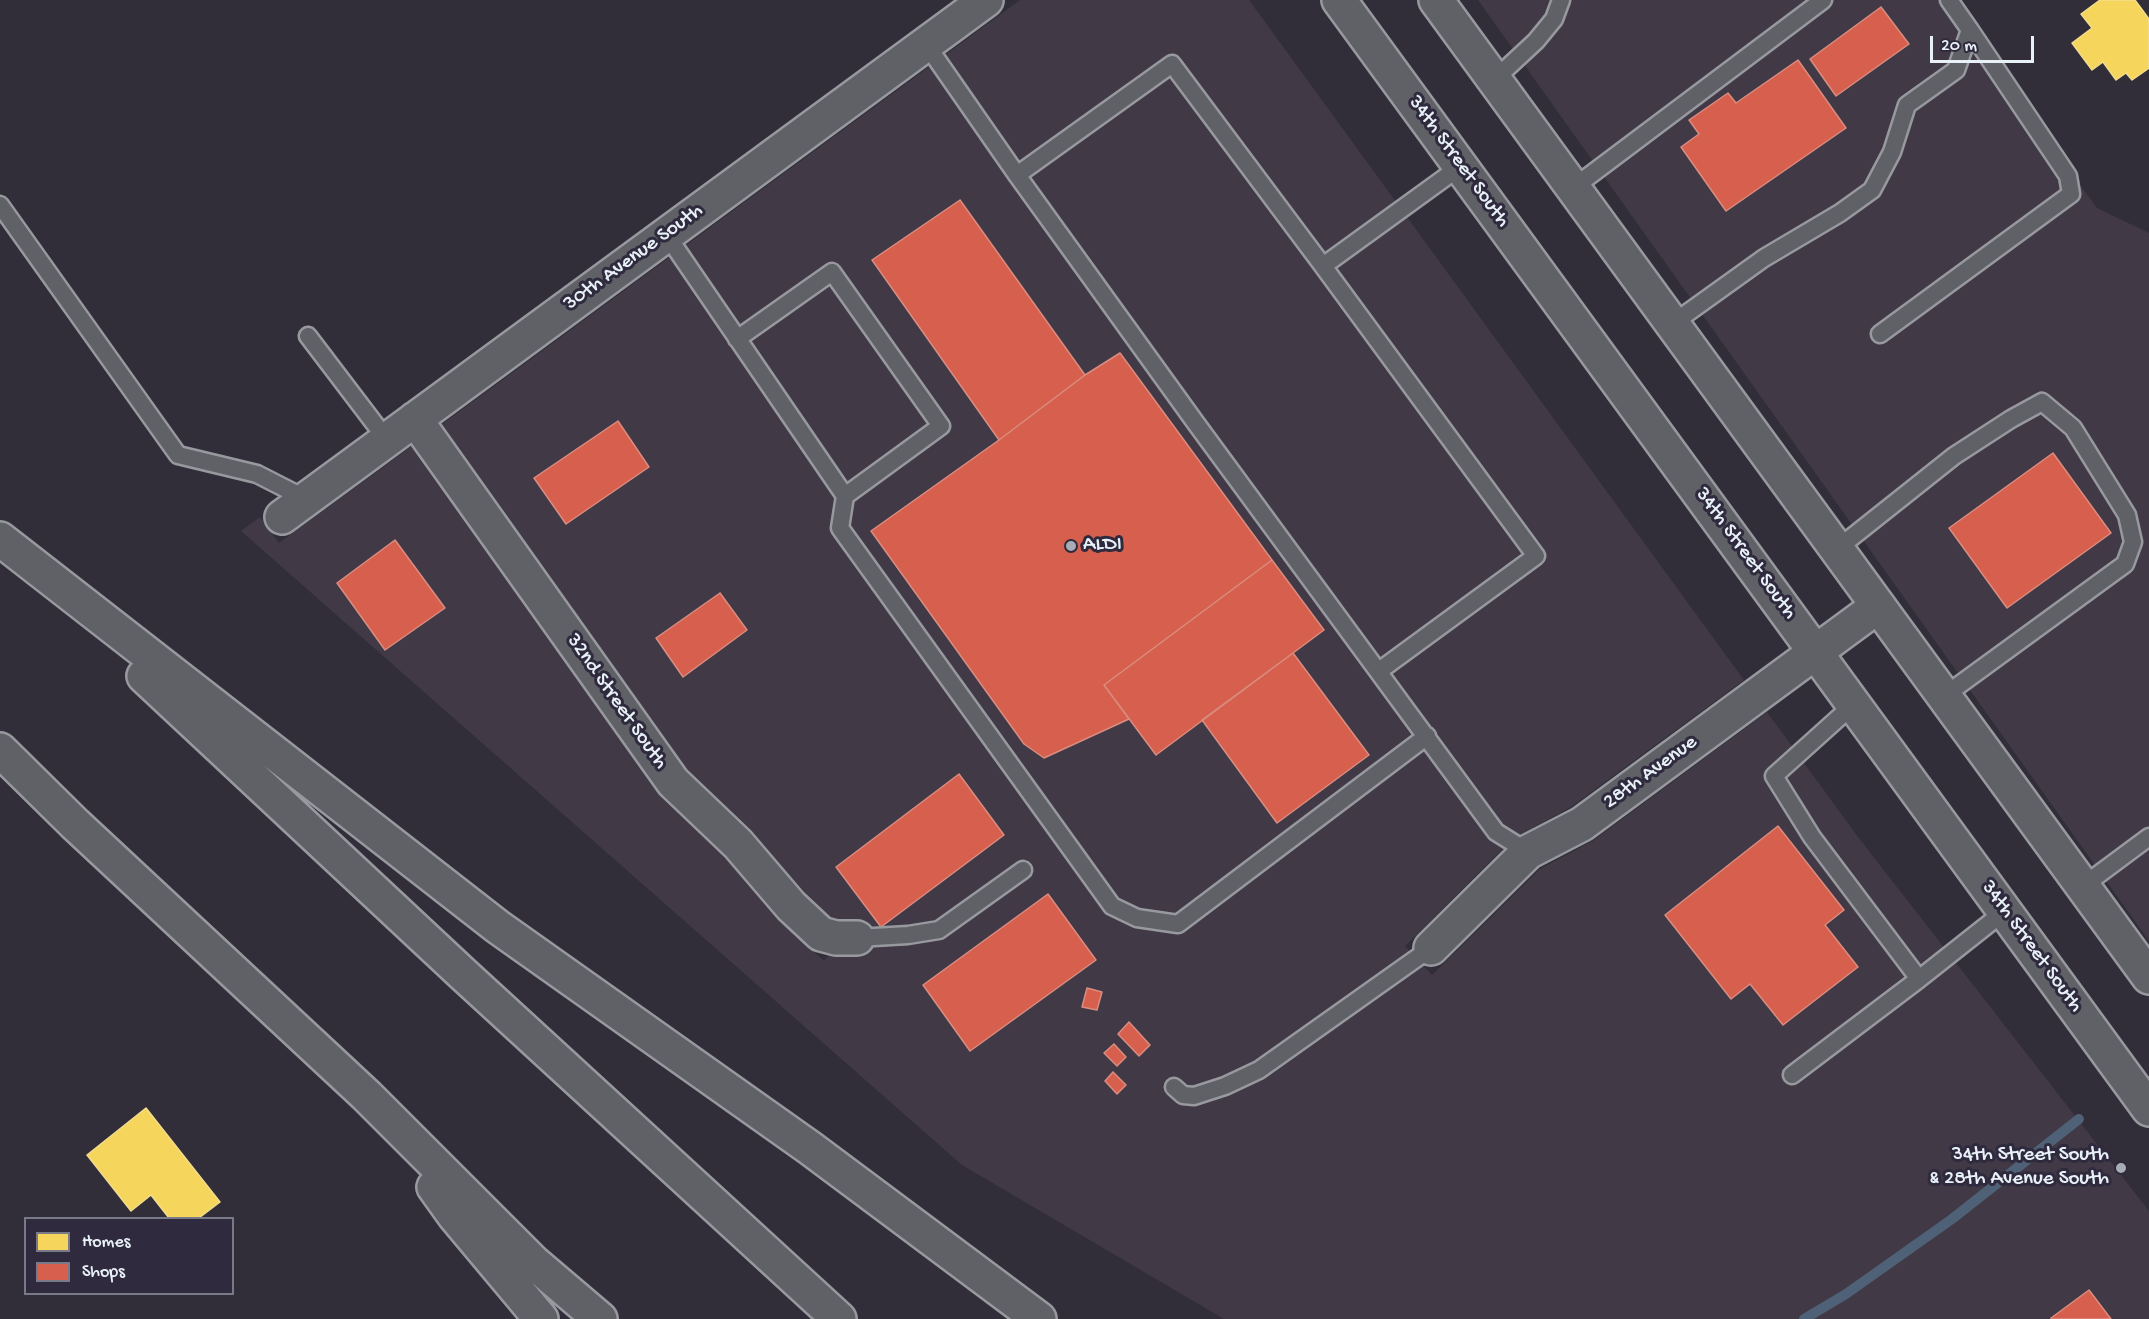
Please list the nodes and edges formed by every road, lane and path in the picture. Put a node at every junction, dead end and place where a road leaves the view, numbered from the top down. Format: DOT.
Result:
graph roads {
  1 [pos="986,0"];
  2 [pos="1339,0"];
  3 [pos="1436,0"];
  4 [pos="1561,0"];
  5 [pos="1823,0"];
  6 [pos="1949,0"];
  7 [pos="1970,30"];
  8 [pos="926,44"];
  9 [pos="1494,80"];
  10 [pos="1461,166"];
  11 [pos="1017,175"];
  12 [pos="1573,188"];
  13 [pos="0,205"];
  14 [pos="666,234"];
  15 [pos="1323,266"];
  16 [pos="1672,324"];
  17 [pos="1880,334"];
  18 [pos="308,336"];
  19 [pos="737,339"];
  20 [pos="415,419"];
  21 [pos="387,440"];
  22 [pos="845,496"];
  23 [pos="294,508"];
  24 [pos="0,540"];
  25 [pos="1837,549"];
  26 [pos="1878,606"];
  27 [pos="1816,651"];
  28 [pos="1379,671"];
  29 [pos="1944,696"];
  30 [pos="1854,704"];
  31 [pos="1427,736"];
  32 [pos="0,750"];
  33 [pos="2149,837"];
  34 [pos="1528,852"];
  35 [pos="1023,870"];
  36 [pos="2083,886"];
  37 [pos="2005,911"];
  38 [pos="857,938"];
  39 [pos="1431,948"];
  40 [pos="2148,973"];
  41 [pos="1919,979"];
  42 [pos="1792,1075"];
  43 [pos="1174,1087"];
  44 [pos="367,1096"];
  45 [pos="2149,1109"];
  46 [pos="541,1319"];
  47 [pos="600,1319"];
  48 [pos="838,1319"];
  49 [pos="1039,1319"];
  1 -- 8 [label="main road, 30th Avenue South"];
  2 -- 10 [label="main road, 34th Street South"];
  3 -- 9 [label="main road"];
  4 -- 9 [label="lane"];
  5 -- 12 [label="lane"];
  6 -- 7 [label="lane"];
  7 -- 16 [label="lane"];
  7 -- 17 [label="lane"];
  8 -- 11 [label="lane"];
  8 -- 14 [label="main road, 30th Avenue South"];
  9 -- 12 [label="main road"];
  10 -- 15 [label="lane"];
  10 -- 27 [label="main road, 34th Street South"];
  11 -- 15 [label="lane"];
  11 -- 28 [label="lane"];
  12 -- 16 [label="main road"];
  13 -- 23 [label="lane"];
  14 -- 19 [label="lane"];
  14 -- 20 [label="main road, 30th Avenue South"];
  15 -- 28 [label="lane"];
  16 -- 25 [label="main road"];
  18 -- 21 [label="lane"];
  19 -- 22 [label="lane"];
  19 -- 22 [label="lane"];
  20 -- 21 [label="main road, 30th Avenue South"];
  20 -- 38 [label="main road, 32nd Street South"];
  21 -- 23 [label="main road, 30th Avenue South"];
  22 -- 31 [label="lane"];
  24 -- 48 [label="main road"];
  24 -- 49 [label="main road"];
  25 -- 26 [label="main road"];
  25 -- 29 [label="lane"];
  26 -- 27 [label="main road, 28th Avenue"];
  26 -- 29 [label="main road"];
  27 -- 30 [label="main road, 34th Street South"];
  27 -- 34 [label="main road, 28th Avenue"];
  28 -- 31 [label="lane"];
  29 -- 36 [label="main road"];
  30 -- 37 [label="main road, 34th Street South"];
  30 -- 41 [label="lane"];
  31 -- 34 [label="lane"];
  32 -- 44 [label="main road"];
  33 -- 36 [label="lane"];
  34 -- 39 [label="main road, 28th Avenue"];
  35 -- 38 [label="lane"];
  36 -- 40 [label="main road"];
  37 -- 41 [label="lane"];
  37 -- 45 [label="main road, 34th Street South"];
  39 -- 43 [label="lane"];
  41 -- 42 [label="lane"];
  44 -- 46 [label="main road"];
  44 -- 47 [label="main road"];
}
